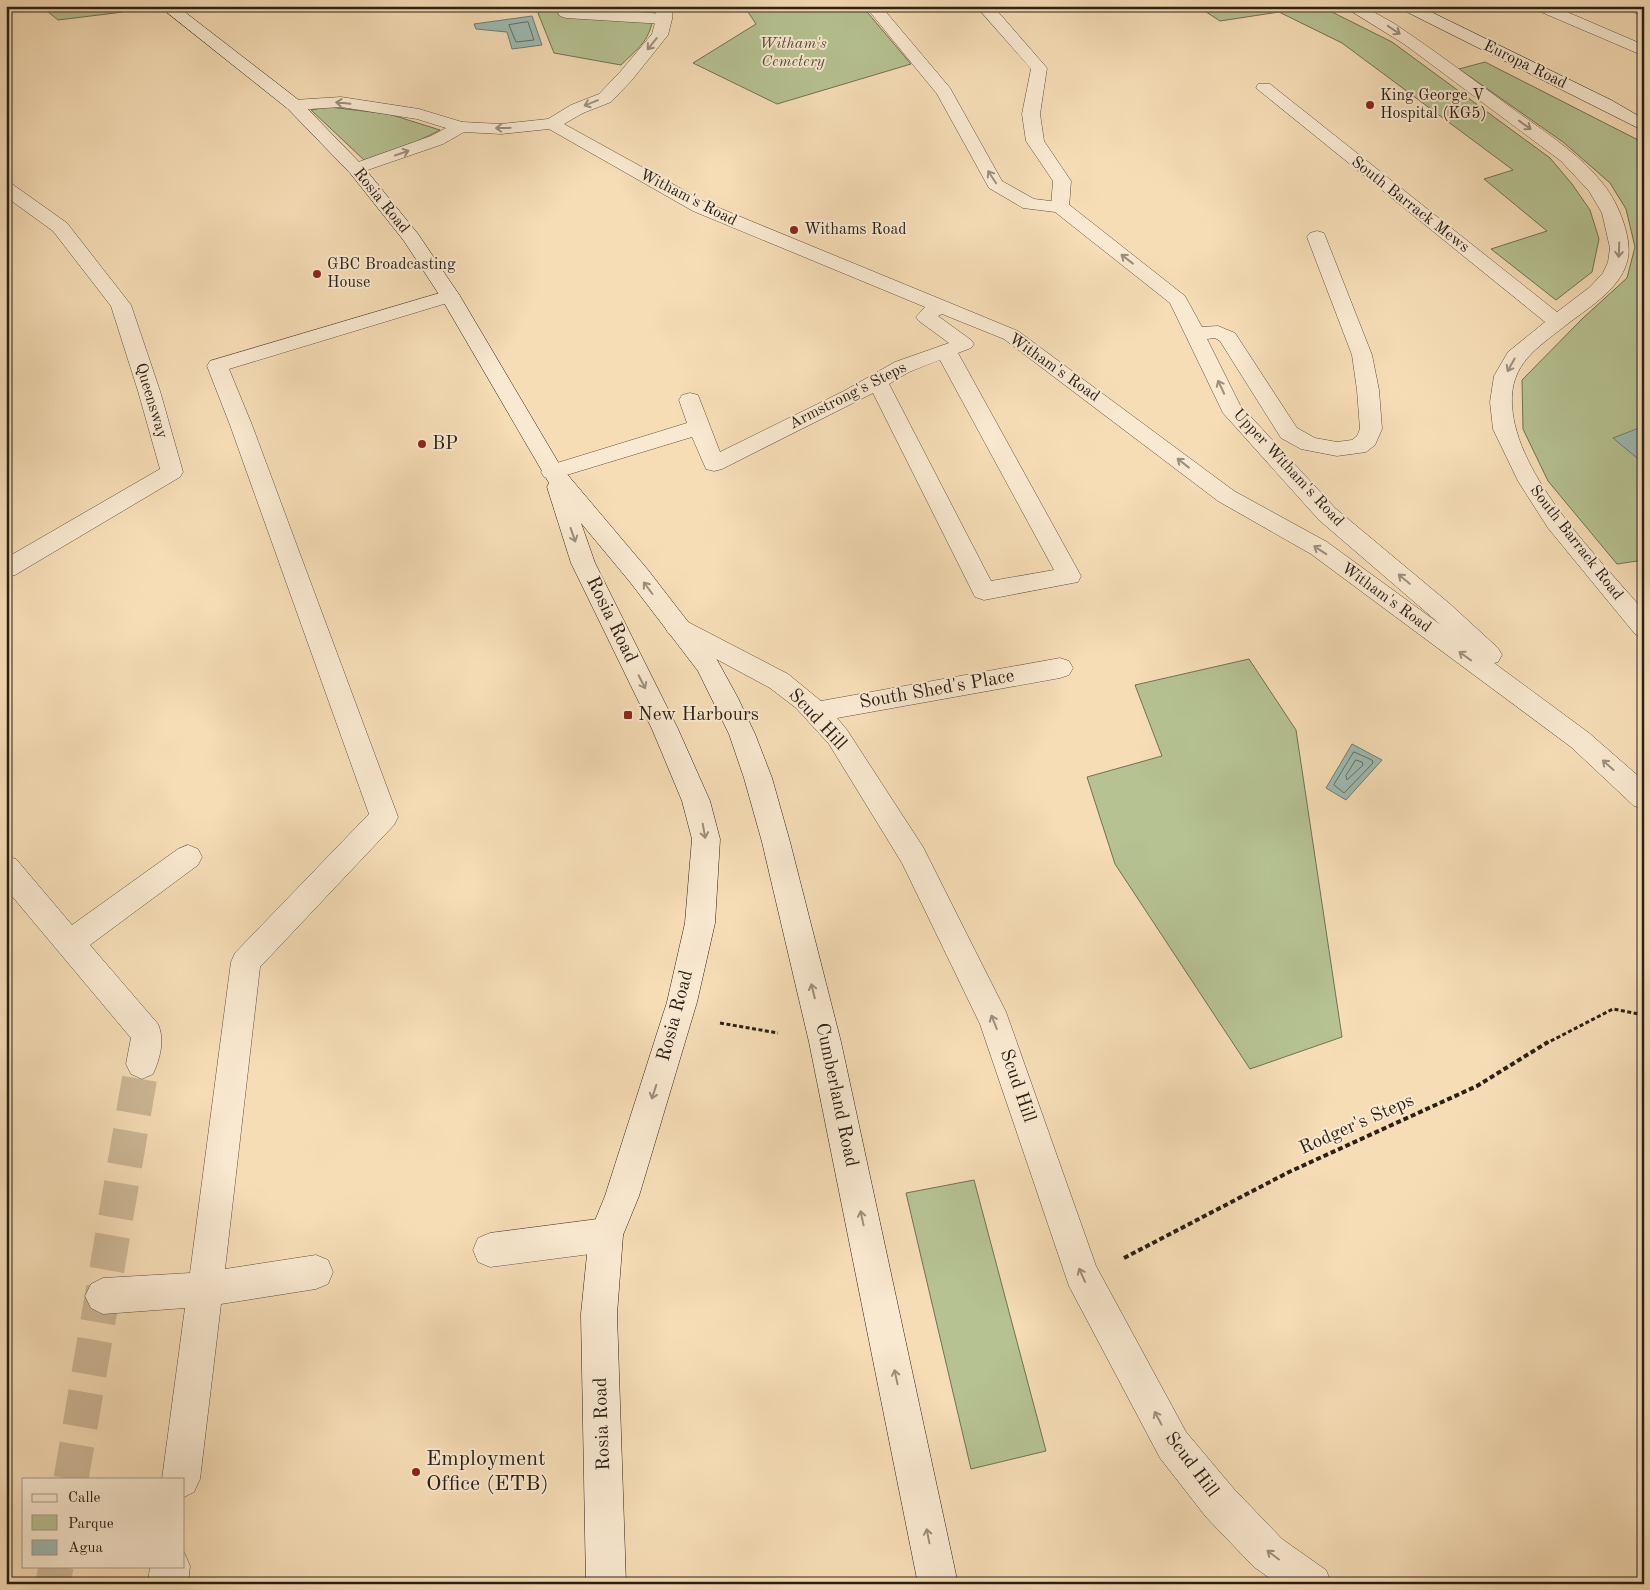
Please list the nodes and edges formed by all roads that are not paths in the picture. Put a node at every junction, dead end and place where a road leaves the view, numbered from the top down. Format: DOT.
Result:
graph roads {
  1 [pos="167,6"];
  2 [pos="562,6"];
  3 [pos="874,6"];
  4 [pos="984,6"];
  5 [pos="1351,6"];
  6 [pos="1406,6"];
  7 [pos="1539,6"];
  8 [pos="1630,6"];
  9 [pos="1644,11"];
  10 [pos="664,13"];
  11 [pos="1644,52"];
  12 [pos="1264,88"];
  13 [pos="294,105"];
  14 [pos="552,124"];
  15 [pos="1644,126"];
  16 [pos="461,127"];
  17 [pos="356,169"];
  18 [pos="6,188"];
  19 [pos="1060,207"];
  20 [pos="1318,237"];
  21 [pos="450,296"];
  22 [pos="938,306"];
  23 [pos="1557,322"];
  24 [pos="1196,334"];
  25 [pos="946,351"];
  26 [pos="877,381"];
  27 [pos="690,400"];
  28 [pos="699,427"];
  29 [pos="552,472"];
  30 [pos="6,569"];
  31 [pos="677,627"];
  32 [pos="1644,628"];
  33 [pos="1060,668"];
  34 [pos="815,712"];
  35 [pos="1580,740"];
  36 [pos="1644,798"];
  37 [pos="188,856"];
  38 [pos="6,868"];
  39 [pos="70,943"];
  40 [pos="142,1064"];
  41 [pos="606,1235"];
  42 [pos="490,1250"];
  43 [pos="316,1272"];
  44 [pos="206,1288"];
  45 [pos="103,1296"];
  46 [pos="181,1478"];
  47 [pos="170,1568"];
  48 [pos="168,1584"];
  49 [pos="606,1584"];
  50 [pos="938,1584"];
  51 [pos="1312,1584"];
  1 -- 13 [label="street, Rosia Road"];
  2 -- 10 [label="street"];
  19 -- 3 [label="street, one-way"];
  4 -- 19 [label="street"];
  5 -- 23 [label="street, South Barrack Road, one-way"];
  6 -- 15 [label="street, Europa Road"];
  7 -- 11 [label="street"];
  8 -- 9 [label="street"];
  10 -- 14 [label="street, one-way"];
  12 -- 23 [label="street, South Barrack Mews"];
  16 -- 13 [label="street, one-way"];
  13 -- 17 [label="street, Rosia Road"];
  14 -- 16 [label="street, one-way"];
  14 -- 22 [label="street, Witham's Road"];
  17 -- 16 [label="street, one-way"];
  17 -- 21 [label="street, Rosia Road"];
  18 -- 30 [label="street, Queensway"];
  24 -- 19 [label="street, Upper Witham's Road, one-way"];
  20 -- 24 [label="street"];
  21 -- 29 [label="street, Rosia Road"];
  21 -- 44 [label="street"];
  22 -- 25 [label="street, Armstrong's Steps"];
  35 -- 22 [label="street, Witham's Road, one-way"];
  23 -- 32 [label="street, South Barrack Road, one-way"];
  35 -- 24 [label="street, Upper Witham's Road, one-way"];
  25 -- 26 [label="street, Armstrong's Steps"];
  25 -- 26 [label="street"];
  26 -- 28 [label="street, Armstrong's Steps"];
  27 -- 28 [label="street"];
  28 -- 29 [label="street"];
  31 -- 29 [label="street, Rosia Road, one-way"];
  29 -- 41 [label="street, Rosia Road, one-way"];
  31 -- 34 [label="street, Scud Hill"];
  50 -- 31 [label="street, Cumberland Road, one-way"];
  33 -- 34 [label="street, South Shed's Place"];
  51 -- 34 [label="street, Scud Hill, one-way"];
  36 -- 35 [label="street, Witham's Road, one-way"];
  37 -- 39 [label="street"];
  38 -- 39 [label="street"];
  39 -- 40 [label="street"];
  41 -- 42 [label="street"];
  41 -- 49 [label="street, Rosia Road"];
  43 -- 44 [label="street"];
  44 -- 45 [label="street"];
  44 -- 46 [label="street"];
  47 -- 48 [label="street"];
}
